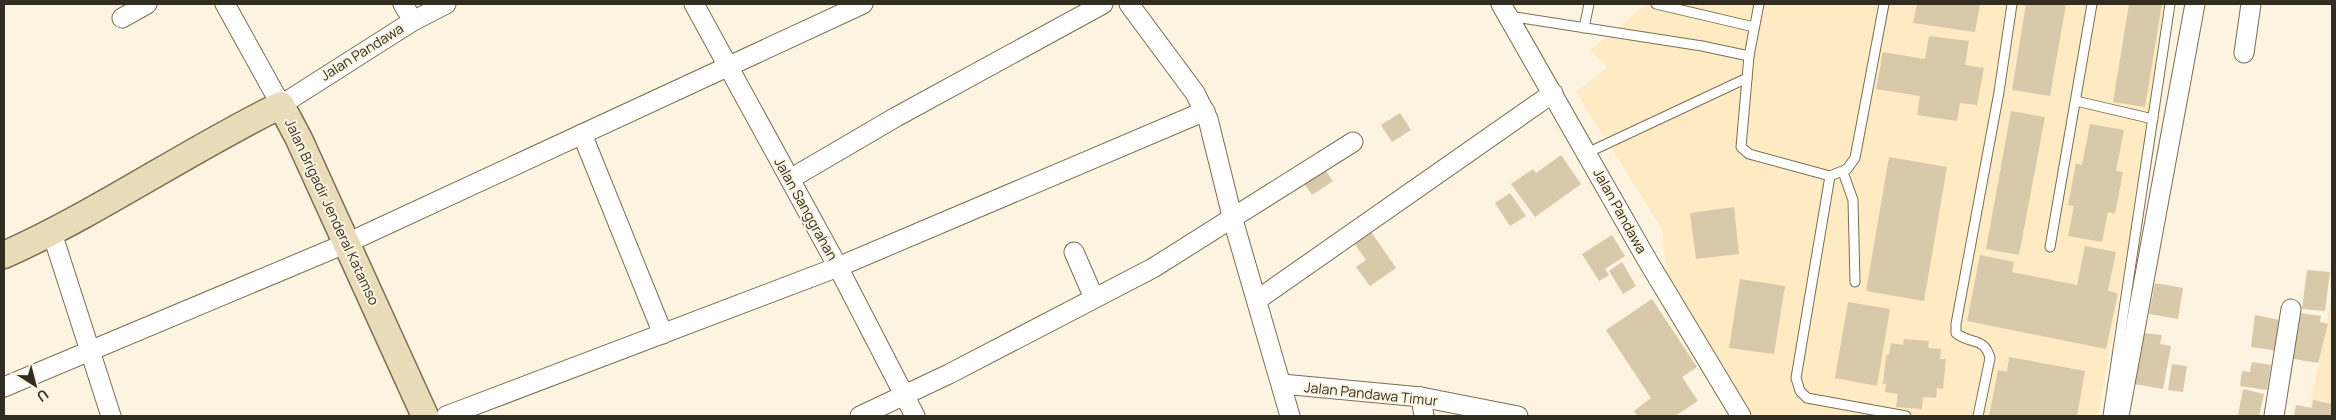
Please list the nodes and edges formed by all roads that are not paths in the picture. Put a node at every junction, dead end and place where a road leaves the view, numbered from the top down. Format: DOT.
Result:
graph roads {
  1 [pos="147,4"];
  2 [pos="225,4"];
  3 [pos="403,4"];
  4 [pos="446,4"];
  5 [pos="694,4"];
  6 [pos="863,4"];
  7 [pos="1103,4"];
  8 [pos="1129,4"];
  9 [pos="1589,4"];
  10 [pos="1656,4"];
  11 [pos="1758,4"];
  12 [pos="1884,4"];
  13 [pos="2012,4"];
  14 [pos="2092,4"];
  15 [pos="2170,4"];
  16 [pos="2195,4"];
  17 [pos="2251,4"];
  18 [pos="1505,10"];
  19 [pos="122,18"];
  20 [pos="413,21"];
  21 [pos="1754,27"];
  22 [pos="1584,28"];
  23 [pos="2244,54"];
  24 [pos="1749,56"];
  25 [pos="727,67"];
  26 [pos="1747,78"];
  27 [pos="1553,93"];
  28 [pos="2076,101"];
  29 [pos="281,105"];
  30 [pos="1205,111"];
  31 [pos="2153,119"];
  32 [pos="582,134"];
  33 [pos="1353,142"];
  34 [pos="1587,153"];
  35 [pos="1843,172"];
  36 [pos="1830,176"];
  37 [pos="790,179"];
  38 [pos="1233,220"];
  39 [pos="52,233"];
  40 [pos="347,243"];
  41 [pos="2050,247"];
  42 [pos="1074,252"];
  43 [pos="4,255"];
  44 [pos="838,266"];
  45 [pos="1855,282"];
  46 [pos="1094,298"];
  47 [pos="1257,300"];
  48 [pos="2291,309"];
  49 [pos="663,334"];
  50 [pos="90,351"];
  51 [pos="1282,384"];
  52 [pos="4,387"];
  53 [pos="904,396"];
  54 [pos="1421,397"];
  55 [pos="111,416"];
  56 [pos="425,416"];
  57 [pos="446,416"];
  58 [pos="860,416"];
  59 [pos="915,416"];
  60 [pos="1290,416"];
  61 [pos="1424,416"];
  62 [pos="1518,416"];
  63 [pos="1741,416"];
  64 [pos="1906,416"];
  65 [pos="1978,416"];
  66 [pos="2108,416"];
  67 [pos="2119,416"];
  68 [pos="2274,416"];
  1 -- 19 [label="street"];
  2 -- 29 [label="street"];
  3 -- 20 [label="street"];
  4 -- 20 [label="street, Jalan Pandawa"];
  5 -- 25 [label="street, Jalan Sanggrahan"];
  6 -- 25 [label="street"];
  7 -- 37 [label="street"];
  8 -- 30 [label="street"];
  9 -- 22 [label="lane"];
  10 -- 21 [label="lane"];
  11 -- 21 [label="lane"];
  12 -- 35 [label="lane"];
  13 -- 65 [label="lane"];
  14 -- 28 [label="lane"];
  15 -- 31 [label="lane"];
  16 -- 67 [label="street"];
  17 -- 23 [label="street"];
  18 -- 22 [label="lane"];
  18 -- 27 [label="street, Jalan Pandawa"];
  20 -- 29 [label="street, Jalan Pandawa"];
  21 -- 24 [label="lane"];
  22 -- 24 [label="lane"];
  24 -- 26 [label="lane"];
  25 -- 32 [label="street"];
  25 -- 37 [label="street, Jalan Sanggrahan"];
  26 -- 34 [label="lane"];
  26 -- 36 [label="lane"];
  27 -- 34 [label="street, Jalan Pandawa"];
  27 -- 47 [label="street"];
  28 -- 31 [label="lane"];
  28 -- 41 [label="lane"];
  29 -- 39 [label="main road, Jalan Brigadir Jenderal Katamso"];
  29 -- 40 [label="main road, Jalan Brigadir Jenderal Katamso"];
  30 -- 38 [label="street"];
  30 -- 44 [label="street"];
  31 -- 66 [label="lane"];
  32 -- 40 [label="street"];
  32 -- 49 [label="street"];
  33 -- 38 [label="street"];
  34 -- 63 [label="street, Jalan Pandawa"];
  35 -- 36 [label="lane"];
  35 -- 45 [label="lane"];
  36 -- 64 [label="lane"];
  37 -- 44 [label="street, Jalan Sanggrahan"];
  38 -- 46 [label="street"];
  38 -- 47 [label="street"];
  39 -- 43 [label="main road, Jalan Brigadir Jenderal Katamso"];
  39 -- 50 [label="street"];
  40 -- 50 [label="street"];
  40 -- 56 [label="main road, Jalan Brigadir Jenderal Katamso"];
  42 -- 46 [label="street"];
  44 -- 49 [label="street"];
  44 -- 53 [label="street, Jalan Sanggrahan"];
  46 -- 53 [label="street"];
  47 -- 51 [label="street"];
  48 -- 68 [label="street"];
  49 -- 57 [label="street"];
  50 -- 52 [label="street"];
  50 -- 55 [label="street"];
  51 -- 54 [label="street, Jalan Pandawa Timur"];
  51 -- 60 [label="street"];
  53 -- 58 [label="street"];
  53 -- 59 [label="street, Jalan Sanggrahan"];
  54 -- 61 [label="street"];
  54 -- 62 [label="street, Jalan Pandawa Timur"];
}
